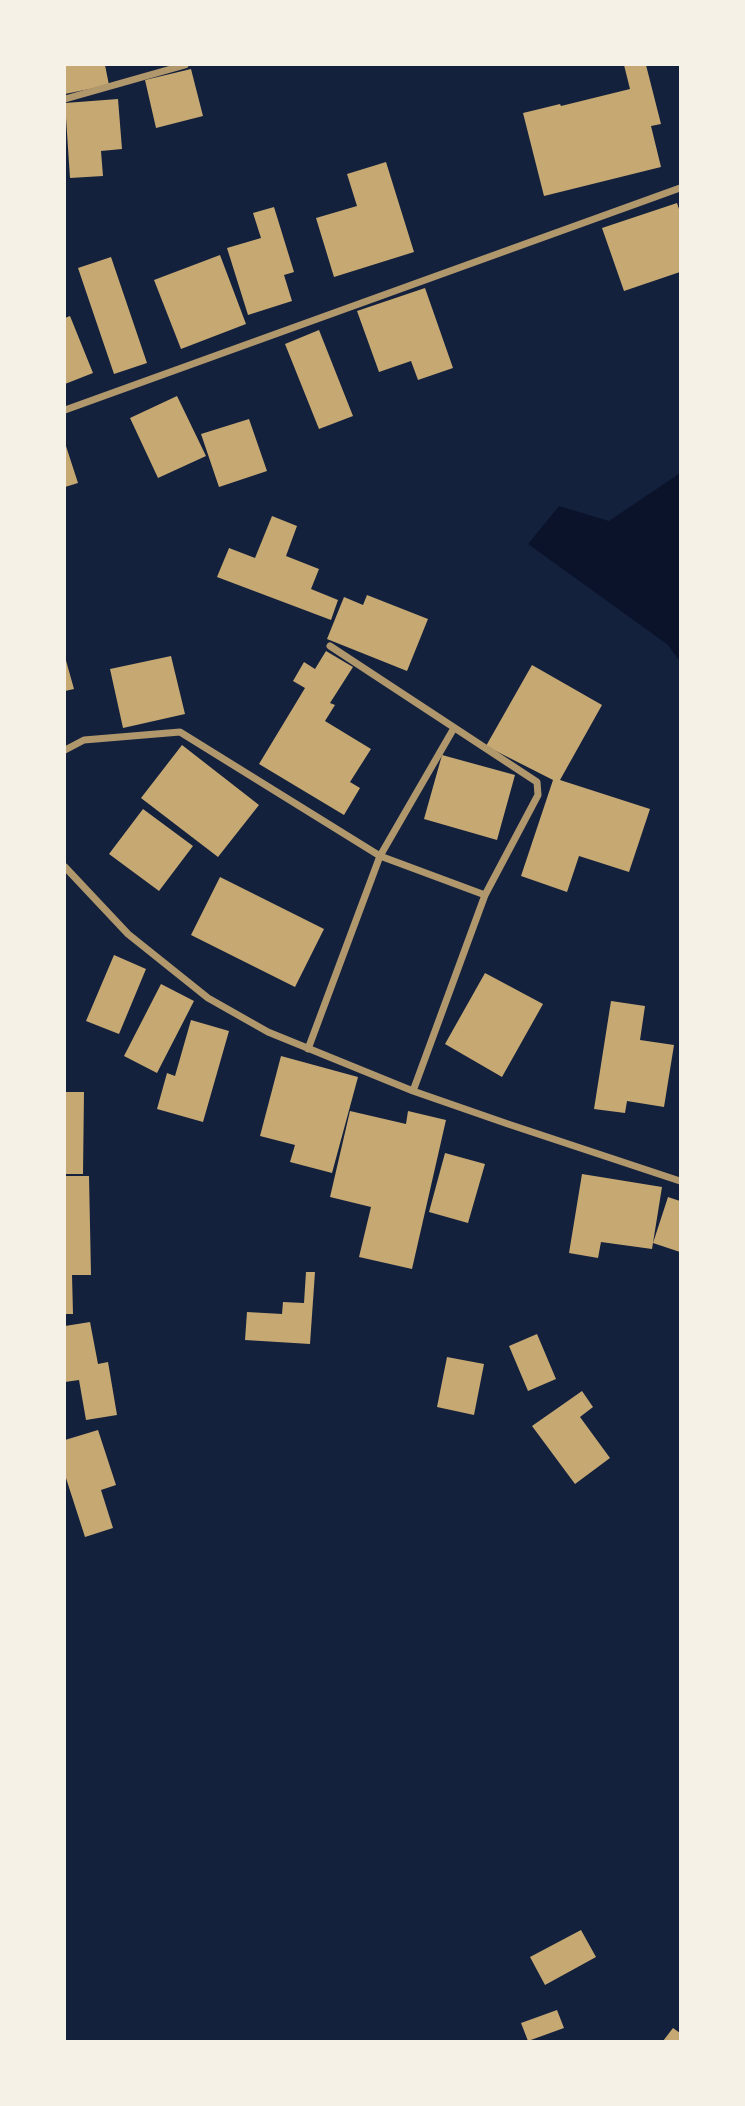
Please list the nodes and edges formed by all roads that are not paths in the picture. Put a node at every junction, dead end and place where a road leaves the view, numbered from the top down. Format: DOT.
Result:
graph roads {
  1 [pos="185,65"];
  2 [pos="65,99"];
  3 [pos="680,187"];
  4 [pos="65,410"];
  5 [pos="330,646"];
  6 [pos="454,728"];
  7 [pos="65,750"];
  8 [pos="380,856"];
  9 [pos="65,867"];
  10 [pos="485,895"];
  11 [pos="308,1049"];
  12 [pos="413,1091"];
  13 [pos="680,1181"];
  1 -- 2 [label="street"];
  3 -- 4 [label="street"];
  5 -- 6 [label="street"];
  6 -- 8 [label="street"];
  6 -- 10 [label="street"];
  7 -- 8 [label="street"];
  8 -- 10 [label="street"];
  8 -- 11 [label="street"];
  9 -- 11 [label="street"];
  10 -- 12 [label="street"];
  11 -- 12 [label="street"];
  12 -- 13 [label="street"];
}
